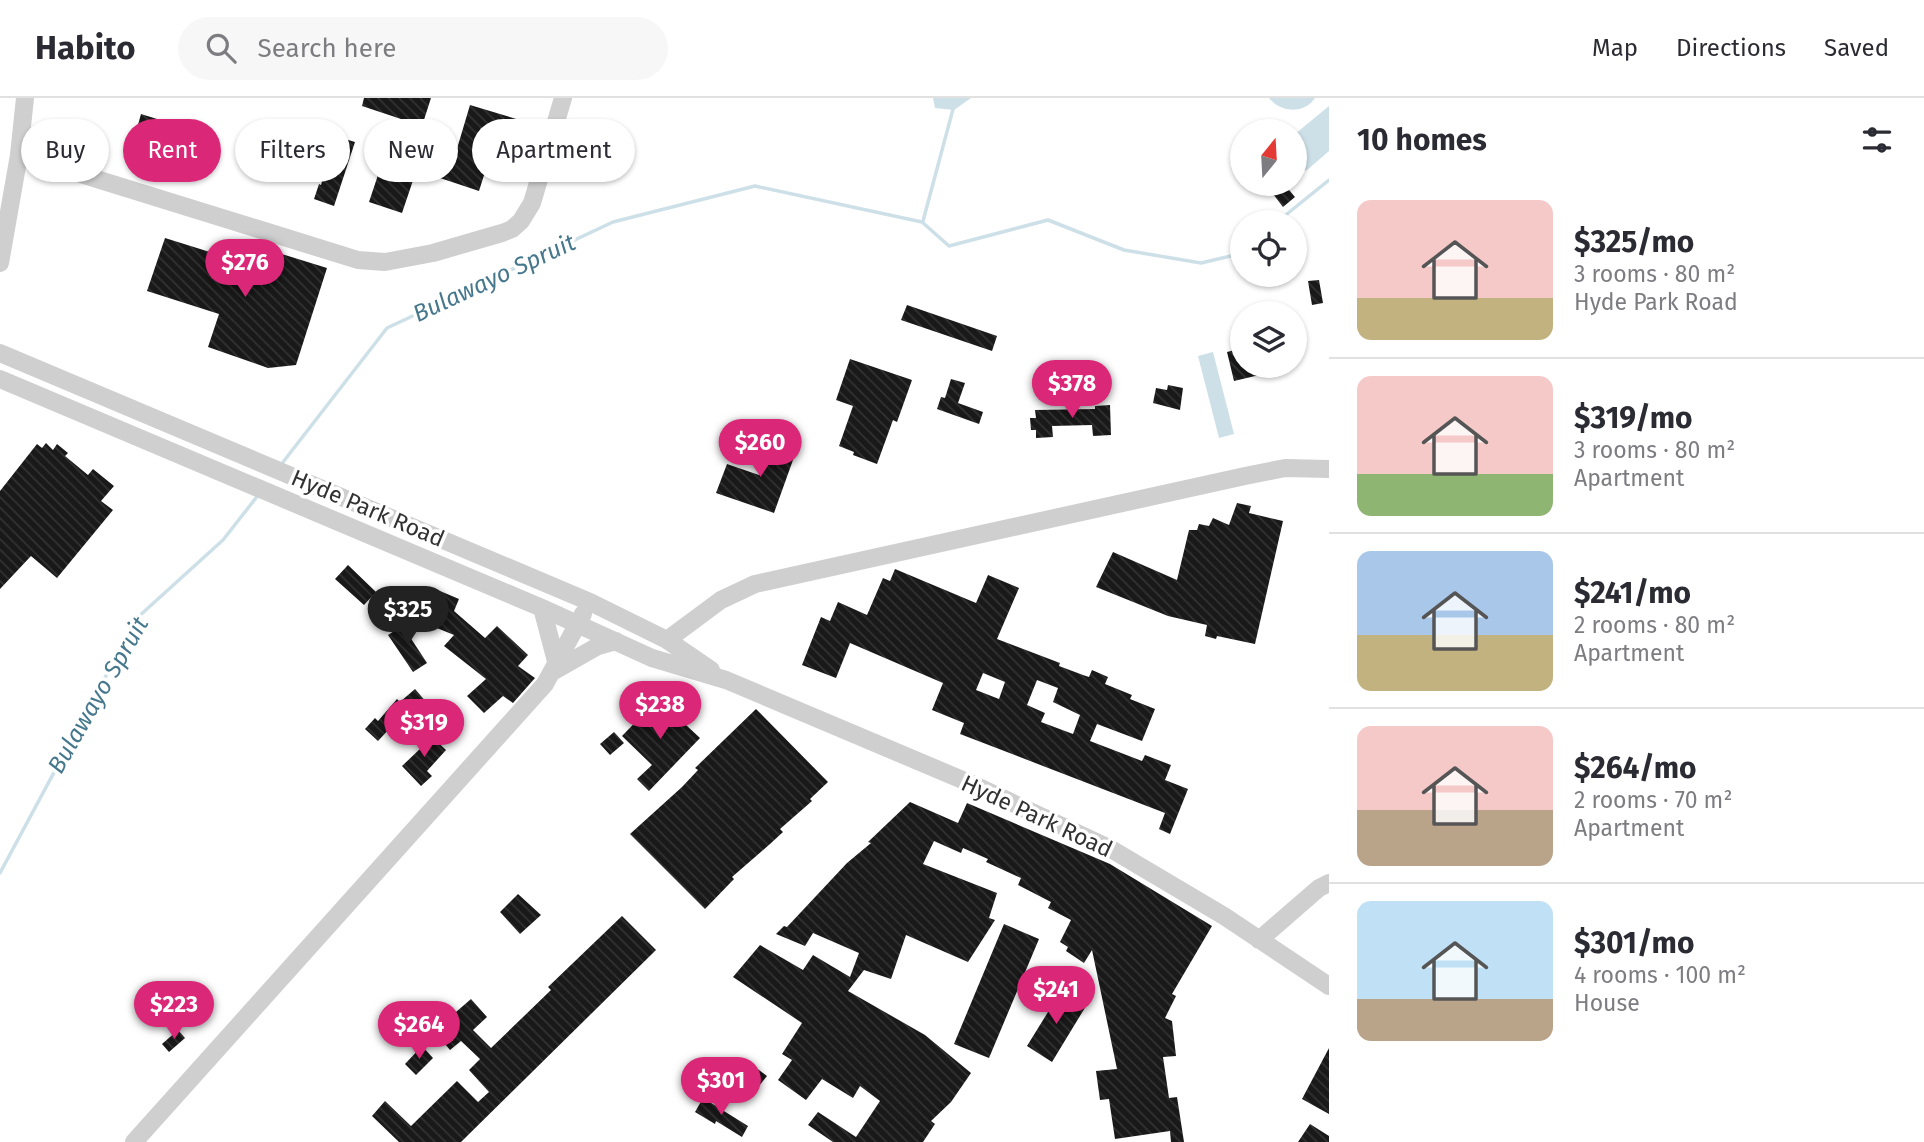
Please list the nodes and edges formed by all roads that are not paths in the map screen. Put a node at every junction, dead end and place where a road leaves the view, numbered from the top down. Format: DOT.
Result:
graph roads {
  1 [pos="25,98"];
  2 [pos="563,98"];
  3 [pos="19,155"];
  4 [pos="0,263"];
  5 [pos="0,354"];
  6 [pos="0,379"];
  7 [pos="1329,469"];
  8 [pos="497,562"];
  9 [pos="488,585"];
  10 [pos="590,602"];
  11 [pos="542,608"];
  12 [pos="578,624"];
  13 [pos="667,640"];
  14 [pos="616,641"];
  15 [pos="555,668"];
  16 [pos="726,680"];
  17 [pos="1329,883"];
  18 [pos="1259,940"];
  19 [pos="1329,986"];
  20 [pos="134,1142"];
  1 -- 3 [label="street"];
  2 -- 3 [label="street"];
  3 -- 4 [label="street"];
  5 -- 8 [label="street, Hyde Park Road"];
  6 -- 9 [label="street, Hyde Park Road"];
  7 -- 13 [label="street"];
  8 -- 9 [label="street"];
  8 -- 10 [label="street, Hyde Park Road"];
  9 -- 11 [label="street, Hyde Park Road"];
  10 -- 12 [label="street"];
  10 -- 13 [label="street, Hyde Park Road"];
  11 -- 12 [label="street, Hyde Park Road"];
  11 -- 15 [label="street"];
  12 -- 14 [label="street, Hyde Park Road"];
  12 -- 15 [label="street"];
  13 -- 16 [label="street, Hyde Park Road"];
  14 -- 15 [label="street"];
  14 -- 16 [label="street, Hyde Park Road"];
  15 -- 20 [label="street"];
  16 -- 18 [label="street, Hyde Park Road"];
  17 -- 18 [label="street"];
  18 -- 19 [label="street, Hyde Park Road"];
}
